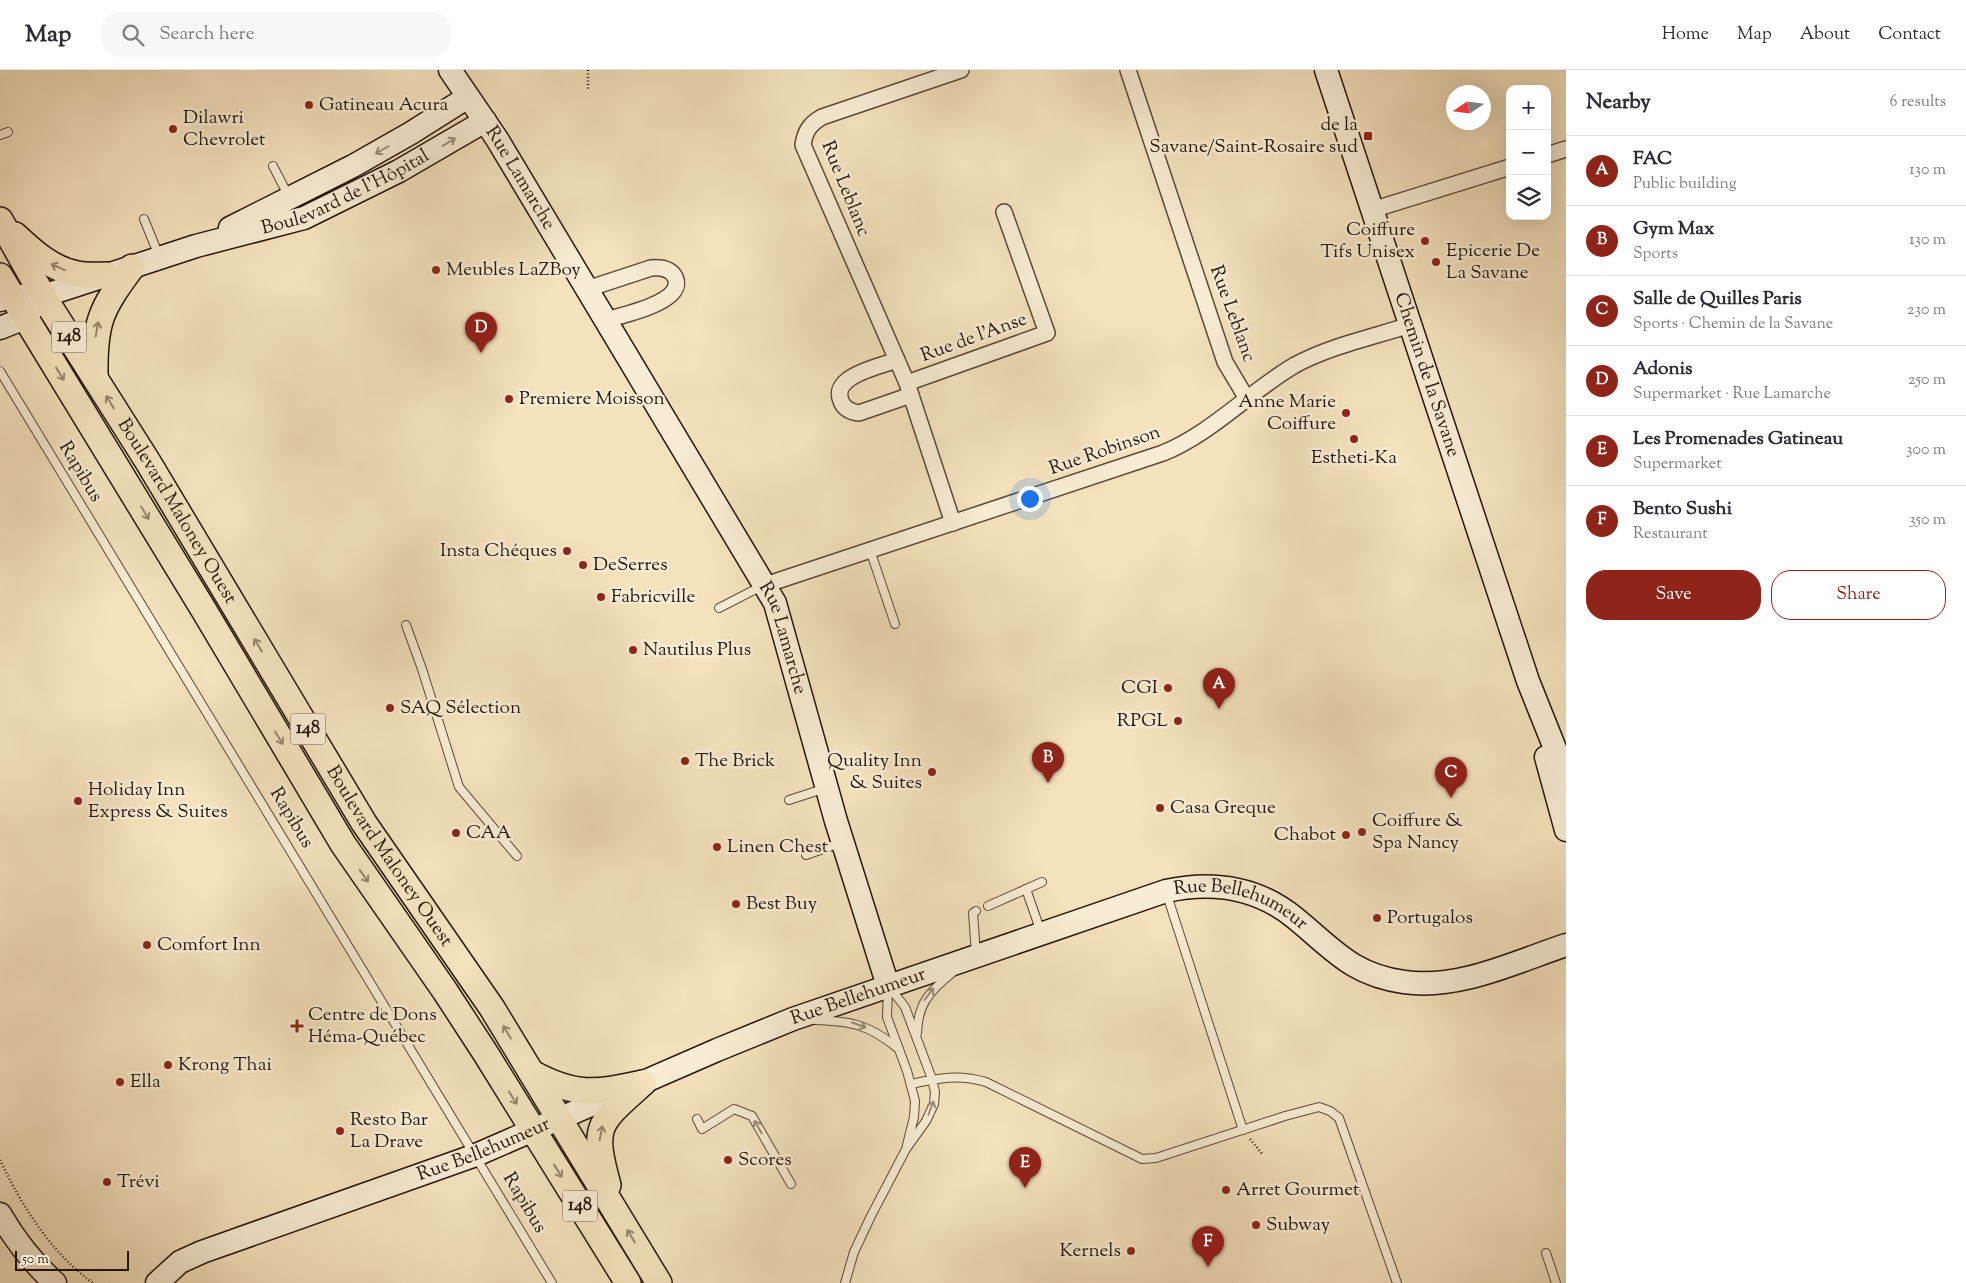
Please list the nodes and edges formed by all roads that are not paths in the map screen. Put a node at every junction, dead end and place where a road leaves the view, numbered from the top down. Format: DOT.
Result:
graph roads {
  1 [pos="450,70"];
  2 [pos="961,70"];
  3 [pos="1128,70"];
  4 [pos="1326,70"];
  5 [pos="468,97"];
  6 [pos="485,121"];
  7 [pos="8,132"];
  8 [pos="0,135"];
  9 [pos="1566,149"];
  10 [pos="1551,154"];
  11 [pos="273,166"];
  12 [pos="1506,168"];
  13 [pos="289,197"];
  14 [pos="1372,210"];
  15 [pos="1004,212"];
  16 [pos="144,219"];
  17 [pos="0,220"];
  18 [pos="196,246"];
  19 [pos="159,258"];
  20 [pos="132,267"];
  21 [pos="106,275"];
  22 [pos="587,289"];
  23 [pos="4,290"];
  24 [pos="43,296"];
  25 [pos="25,318"];
  26 [pos="606,320"];
  27 [pos="1410,325"];
  28 [pos="0,328"];
  29 [pos="897,360"];
  30 [pos="0,371"];
  31 [pos="95,378"];
  32 [pos="909,389"];
  33 [pos="1247,399"];
  34 [pos="953,522"];
  35 [pos="870,550"];
  36 [pos="765,585"];
  37 [pos="719,608"];
  38 [pos="895,624"];
  39 [pos="406,625"];
  40 [pos="280,681"];
  41 [pos="1528,681"];
  42 [pos="254,696"];
  43 [pos="1566,776"];
  44 [pos="826,788"];
  45 [pos="790,800"];
  46 [pos="1566,830"];
  47 [pos="842,842"];
  48 [pos="806,855"];
  49 [pos="516,856"];
  50 [pos="1042,882"];
  51 [pos="1026,889"];
  52 [pos="1166,890"];
  53 [pos="988,906"];
  54 [pos="976,911"];
  55 [pos="1041,933"];
  56 [pos="1566,945"];
  57 [pos="973,957"];
  58 [pos="888,986"];
  59 [pos="793,1019"];
  60 [pos="917,1040"];
  61 [pos="899,1049"];
  62 [pos="532,1073"];
  63 [pos="932,1080"];
  64 [pos="644,1083"];
  65 [pos="912,1084"];
  66 [pos="560,1119"];
  67 [pos="697,1119"];
  68 [pos="533,1130"];
  69 [pos="1243,1130"];
  70 [pos="906,1149"];
  71 [pos="476,1155"];
  72 [pos="791,1184"];
  73 [pos="0,1214"];
  74 [pos="617,1214"];
  75 [pos="1546,1253"];
  76 [pos="54,1283"];
  77 [pos="157,1283"];
  78 [pos="552,1283"];
  79 [pos="628,1283"];
  80 [pos="659,1283"];
  81 [pos="845,1283"];
  82 [pos="1397,1283"];
  83 [pos="1556,1283"];
  1 -- 5 [label="street, Rue Lamarche"];
  2 -- 29 [label="street, Rue Leblanc"];
  3 -- 33 [label="street, Rue Leblanc"];
  4 -- 14 [label="street, Chemin de la Savane"];
  5 -- 6 [label="street, Rue Lamarche"];
  5 -- 13 [label="street, Boulevard de l'Hôpital, one-way"];
  18 -- 6 [label="street, Boulevard de l'Hôpital, one-way"];
  6 -- 22 [label="street, Rue Lamarche"];
  7 -- 8 [label="lane"];
  9 -- 10 [label="street"];
  11 -- 13 [label="lane"];
  12 -- 14 [label="street"];
  13 -- 18 [label="street, Boulevard de l'Hôpital"];
  14 -- 27 [label="street, Chemin de la Savane"];
  15 -- 32 [label="street, Rue de l'Anse"];
  16 -- 19 [label="lane"];
  21 -- 17 [label="main road, one-way"];
  17 -- 24 [label="main road, Boulevard Maloney Ouest / 148"];
  18 -- 19 [label="street, Boulevard de l'Hôpital"];
  19 -- 20 [label="street, Boulevard de l'Hôpital"];
  20 -- 21 [label="street, Boulevard de l'Hôpital"];
  31 -- 20 [label="main road, one-way"];
  21 -- 24 [label="street, Boulevard de l'Hôpital"];
  22 -- 26 [label="street, Rue Lamarche"];
  22 -- 26 [label="street"];
  23 -- 24 [label="street, Boulevard de l'Hôpital"];
  23 -- 25 [label="main road, Boulevard Maloney Ouest / 148"];
  24 -- 25 [label="street"];
  24 -- 31 [label="main road, Boulevard Maloney Ouest / 148"];
  25 -- 28 [label="street"];
  25 -- 42 [label="main road, Boulevard Maloney Ouest / 148, one-way"];
  26 -- 36 [label="street, Rue Lamarche"];
  27 -- 33 [label="street, Rue Robinson"];
  27 -- 41 [label="street, Chemin de la Savane"];
  29 -- 32 [label="street, Rue Leblanc"];
  29 -- 32 [label="street"];
  30 -- 71 [label="lane, Rapibus"];
  40 -- 31 [label="main road, Boulevard Maloney Ouest / 148, one-way"];
  32 -- 34 [label="street, Rue Leblanc"];
  33 -- 34 [label="street, Rue Robinson"];
  34 -- 35 [label="street, Rue Robinson"];
  35 -- 36 [label="street, Rue Robinson"];
  35 -- 38 [label="lane"];
  36 -- 37 [label="lane"];
  36 -- 44 [label="street, Rue Lamarche"];
  39 -- 49 [label="lane"];
  40 -- 42 [label="main road"];
  62 -- 40 [label="main road, Boulevard Maloney Ouest / 148, one-way"];
  41 -- 43 [label="street, Chemin de la Savane"];
  41 -- 46 [label="street, Chemin de la Savane"];
  42 -- 68 [label="main road, Boulevard Maloney Ouest / 148, one-way"];
  44 -- 45 [label="lane"];
  44 -- 47 [label="street, Rue Lamarche"];
  47 -- 48 [label="lane"];
  47 -- 58 [label="street, Rue Lamarche"];
  50 -- 51 [label="lane"];
  51 -- 53 [label="lane"];
  51 -- 55 [label="lane"];
  52 -- 55 [label="street, Rue Bellehumeur"];
  52 -- 56 [label="street, Rue Bellehumeur"];
  52 -- 69 [label="lane"];
  54 -- 57 [label="lane"];
  55 -- 57 [label="street, Rue Bellehumeur"];
  57 -- 58 [label="street, Rue Bellehumeur"];
  60 -- 57 [label="lane, one-way"];
  58 -- 59 [label="street, Rue Bellehumeur"];
  58 -- 60 [label="lane"];
  58 -- 61 [label="lane"];
  59 -- 61 [label="lane, one-way"];
  59 -- 64 [label="street, Rue Bellehumeur"];
  60 -- 63 [label="lane"];
  61 -- 65 [label="lane"];
  62 -- 64 [label="main road"];
  62 -- 66 [label="main road, Boulevard Maloney Ouest / 148"];
  63 -- 65 [label="lane"];
  63 -- 69 [label="lane"];
  70 -- 63 [label="lane, one-way"];
  64 -- 66 [label="street, Rue Bellehumeur"];
  74 -- 64 [label="main road, one-way"];
  65 -- 70 [label="lane"];
  66 -- 68 [label="street, Rue Bellehumeur"];
  66 -- 74 [label="main road, Boulevard Maloney Ouest / 148"];
  72 -- 67 [label="lane, one-way"];
  68 -- 71 [label="street, Rue Bellehumeur"];
  68 -- 79 [label="main road, Boulevard Maloney Ouest / 148, one-way"];
  69 -- 82 [label="lane"];
  70 -- 81 [label="lane"];
  71 -- 77 [label="street, Rue Bellehumeur"];
  71 -- 78 [label="lane, Rapibus"];
  73 -- 76 [label="street"];
  80 -- 74 [label="main road, Boulevard Maloney Ouest / 148, one-way"];
  75 -- 83 [label="lane"];
}
